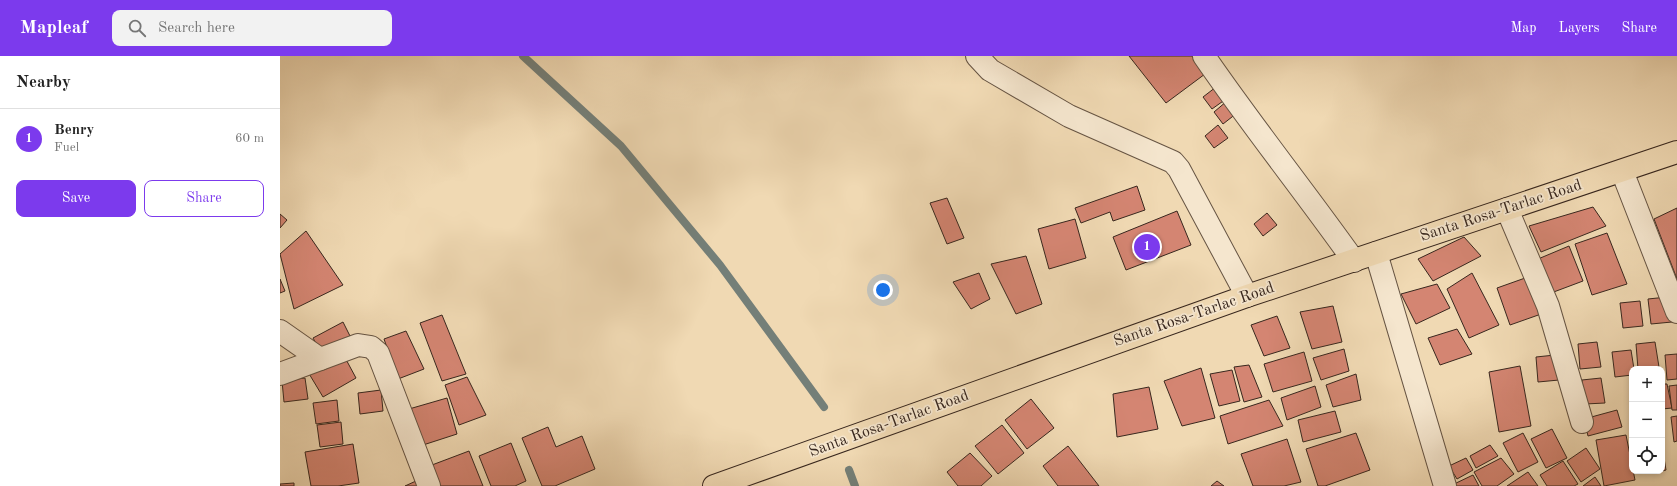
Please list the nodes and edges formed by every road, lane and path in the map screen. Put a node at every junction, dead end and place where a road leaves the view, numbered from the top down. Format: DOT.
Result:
graph roads {
  1 [pos="977,56"];
  2 [pos="1204,56"];
  3 [pos="1677,152"];
  4 [pos="1622,171"];
  5 [pos="1507,209"];
  6 [pos="1376,253"];
  7 [pos="1354,261"];
  8 [pos="1246,296"];
  9 [pos="1677,312"];
  10 [pos="280,331"];
  11 [pos="320,358"];
  12 [pos="280,374"];
  13 [pos="1582,422"];
  14 [pos="428,486"];
  15 [pos="714,486"];
  16 [pos="1445,486"];
  1 -- 8 [label="street"];
  2 -- 7 [label="street"];
  3 -- 4 [label="highway, Santa Rosa-Tarlac Road"];
  4 -- 5 [label="highway, Santa Rosa-Tarlac Road"];
  4 -- 9 [label="street"];
  5 -- 6 [label="highway, Santa Rosa-Tarlac Road"];
  5 -- 13 [label="street"];
  6 -- 7 [label="highway, Santa Rosa-Tarlac Road"];
  6 -- 16 [label="street"];
  7 -- 8 [label="highway, Santa Rosa-Tarlac Road"];
  8 -- 15 [label="highway, Santa Rosa-Tarlac Road"];
  10 -- 11 [label="street"];
  11 -- 12 [label="street"];
  11 -- 14 [label="street"];
}
